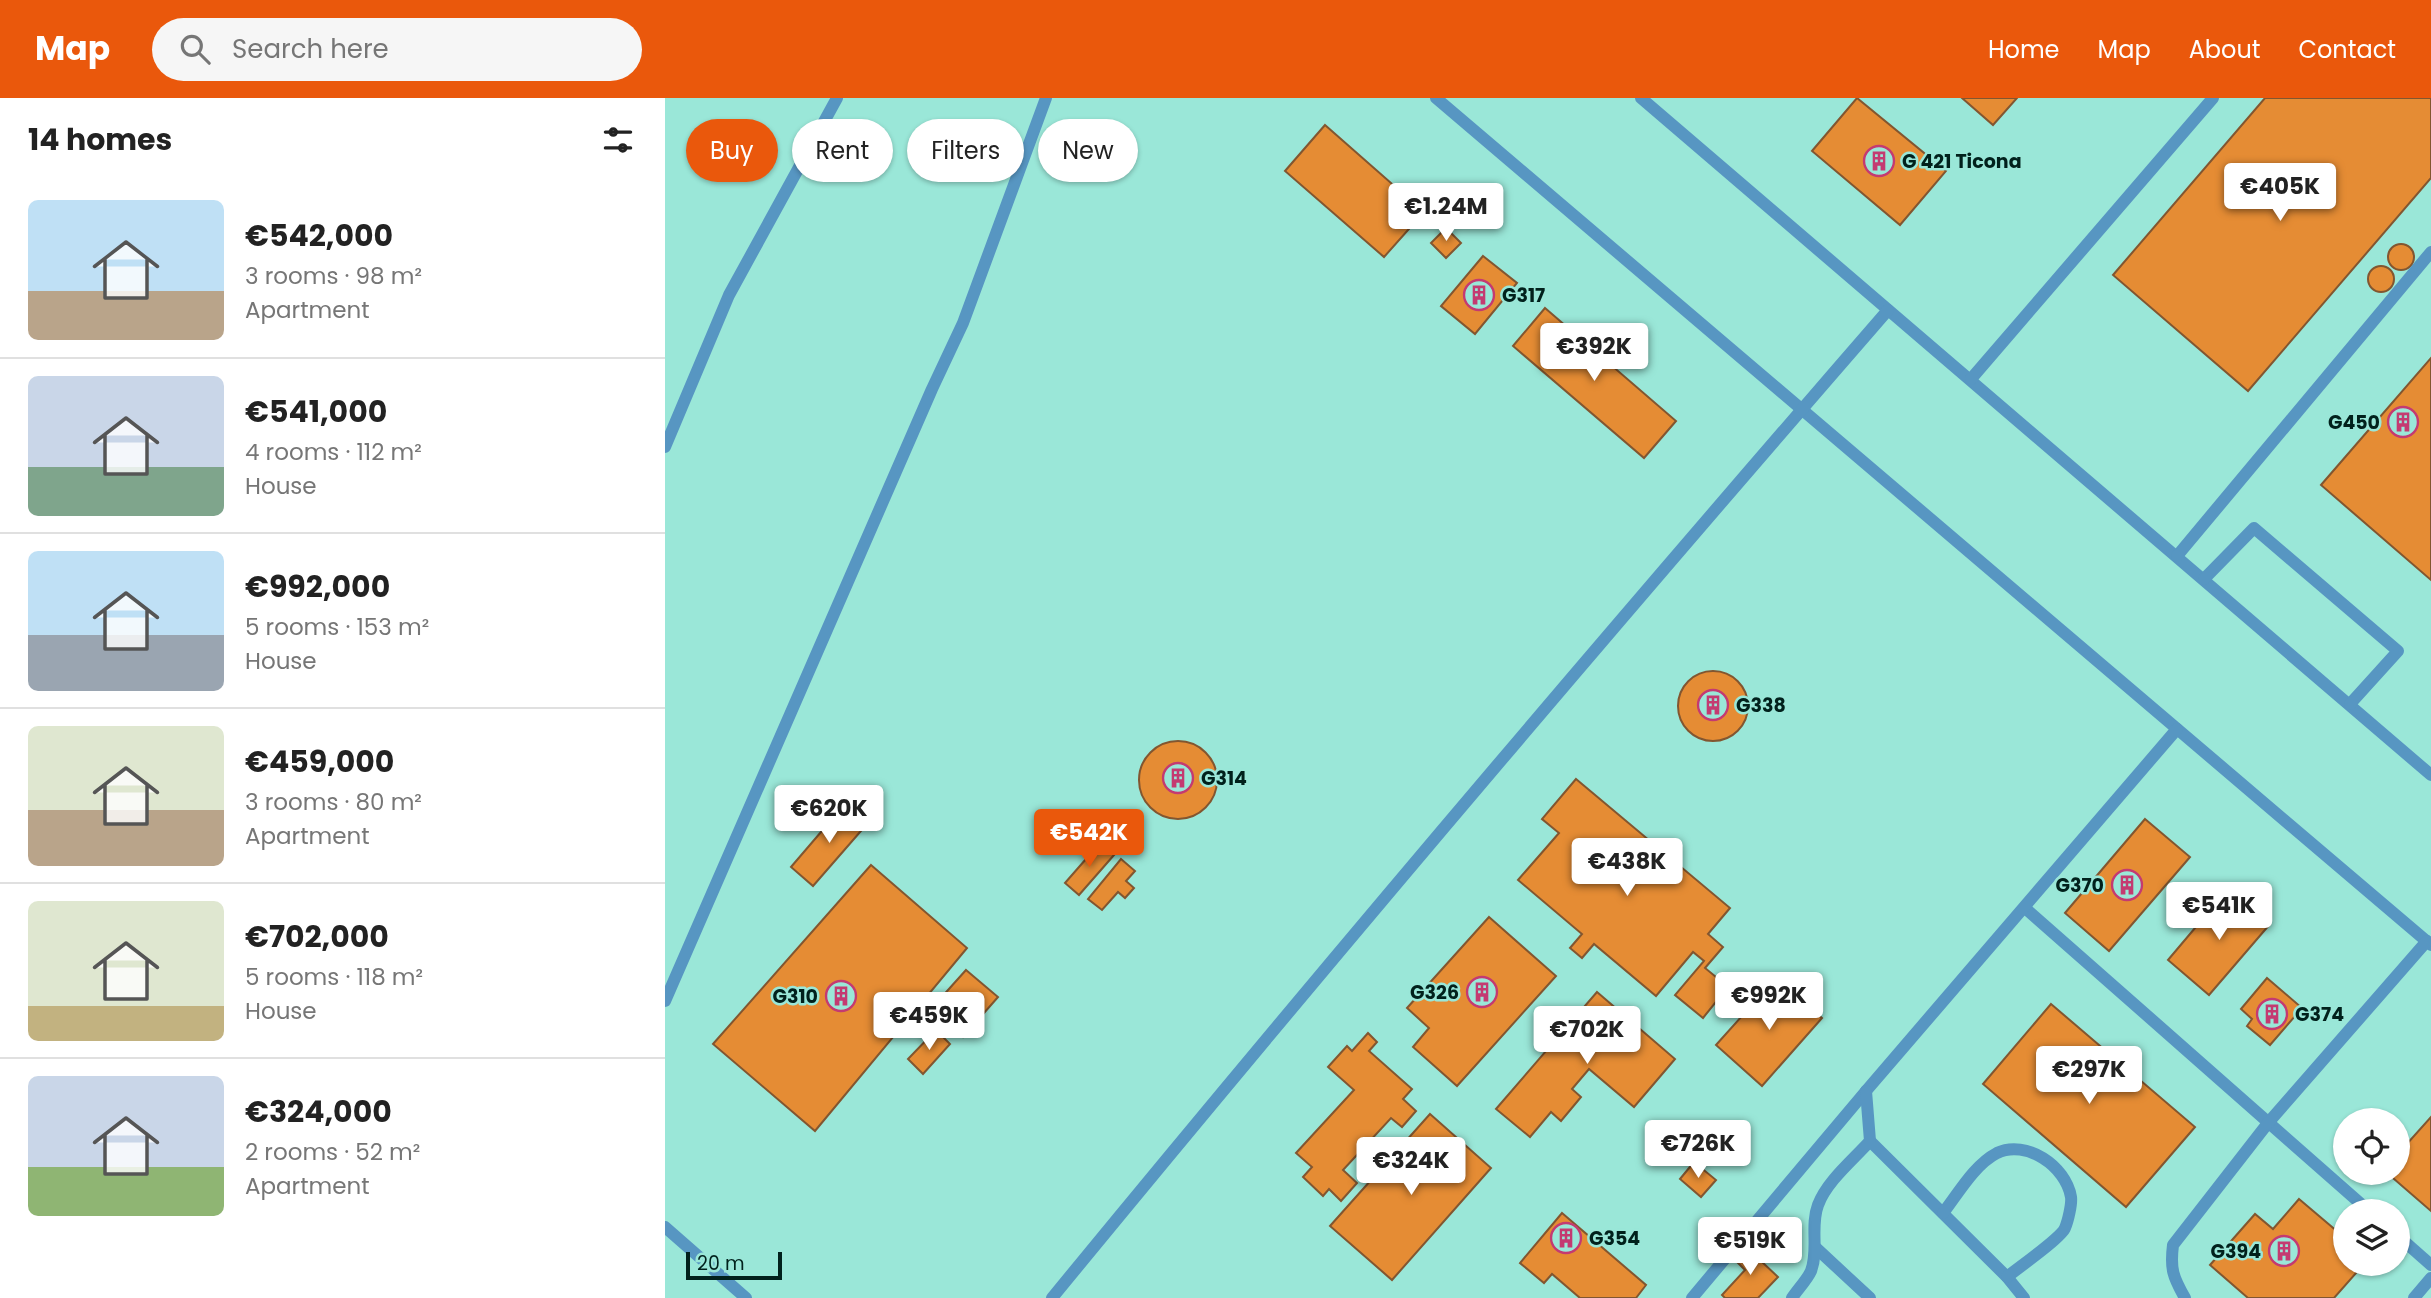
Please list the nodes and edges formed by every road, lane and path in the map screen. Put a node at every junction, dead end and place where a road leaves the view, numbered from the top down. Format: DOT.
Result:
graph roads {
  1 [pos="837,98"];
  2 [pos="1047,98"];
  3 [pos="1436,98"];
  4 [pos="1641,98"];
  5 [pos="2213,98"];
  6 [pos="2431,252"];
  7 [pos="1888,310"];
  8 [pos="1971,379"];
  9 [pos="1802,410"];
  10 [pos="665,447"];
  11 [pos="2177,556"];
  12 [pos="2204,579"];
  13 [pos="2350,705"];
  14 [pos="2177,729"];
  15 [pos="2431,775"];
  16 [pos="2025,908"];
  17 [pos="2429,943"];
  18 [pos="665,1001"];
  19 [pos="1866,1091"];
  20 [pos="2268,1123"];
  21 [pos="1870,1141"];
  22 [pos="2355,1199"];
  23 [pos="1943,1213"];
  24 [pos="665,1227"];
  25 [pos="1815,1247"];
  26 [pos="2410,1247"];
  27 [pos="2431,1265"];
  28 [pos="2007,1277"];
  29 [pos="2431,1278"];
  30 [pos="746,1298"];
  31 [pos="1052,1298"];
  32 [pos="1692,1298"];
  33 [pos="1791,1298"];
  34 [pos="1870,1298"];
  35 [pos="2024,1298"];
  36 [pos="2185,1298"];
  37 [pos="2414,1298"];
  1 -- 10 [label="lane"];
  2 -- 18 [label="lane"];
  3 -- 9 [label="lane"];
  4 -- 7 [label="lane"];
  5 -- 8 [label="lane"];
  6 -- 11 [label="lane"];
  7 -- 8 [label="lane"];
  7 -- 9 [label="lane"];
  8 -- 11 [label="lane"];
  9 -- 14 [label="lane"];
  9 -- 31 [label="lane"];
  11 -- 12 [label="lane"];
  12 -- 13 [label="lane"];
  12 -- 13 [label="lane"];
  13 -- 15 [label="lane"];
  14 -- 16 [label="lane"];
  14 -- 17 [label="lane"];
  16 -- 19 [label="lane"];
  16 -- 20 [label="lane"];
  17 -- 20 [label="lane"];
  19 -- 21 [label="lane"];
  19 -- 32 [label="lane"];
  20 -- 22 [label="lane"];
  20 -- 36 [label="lane"];
  21 -- 23 [label="lane"];
  21 -- 25 [label="lane"];
  23 -- 28 [label="lane"];
  23 -- 28 [label="lane"];
  24 -- 30 [label="lane"];
  25 -- 33 [label="lane"];
  25 -- 34 [label="lane"];
  26 -- 27 [label="lane"];
  28 -- 35 [label="lane"];
  29 -- 37 [label="lane"];
}
